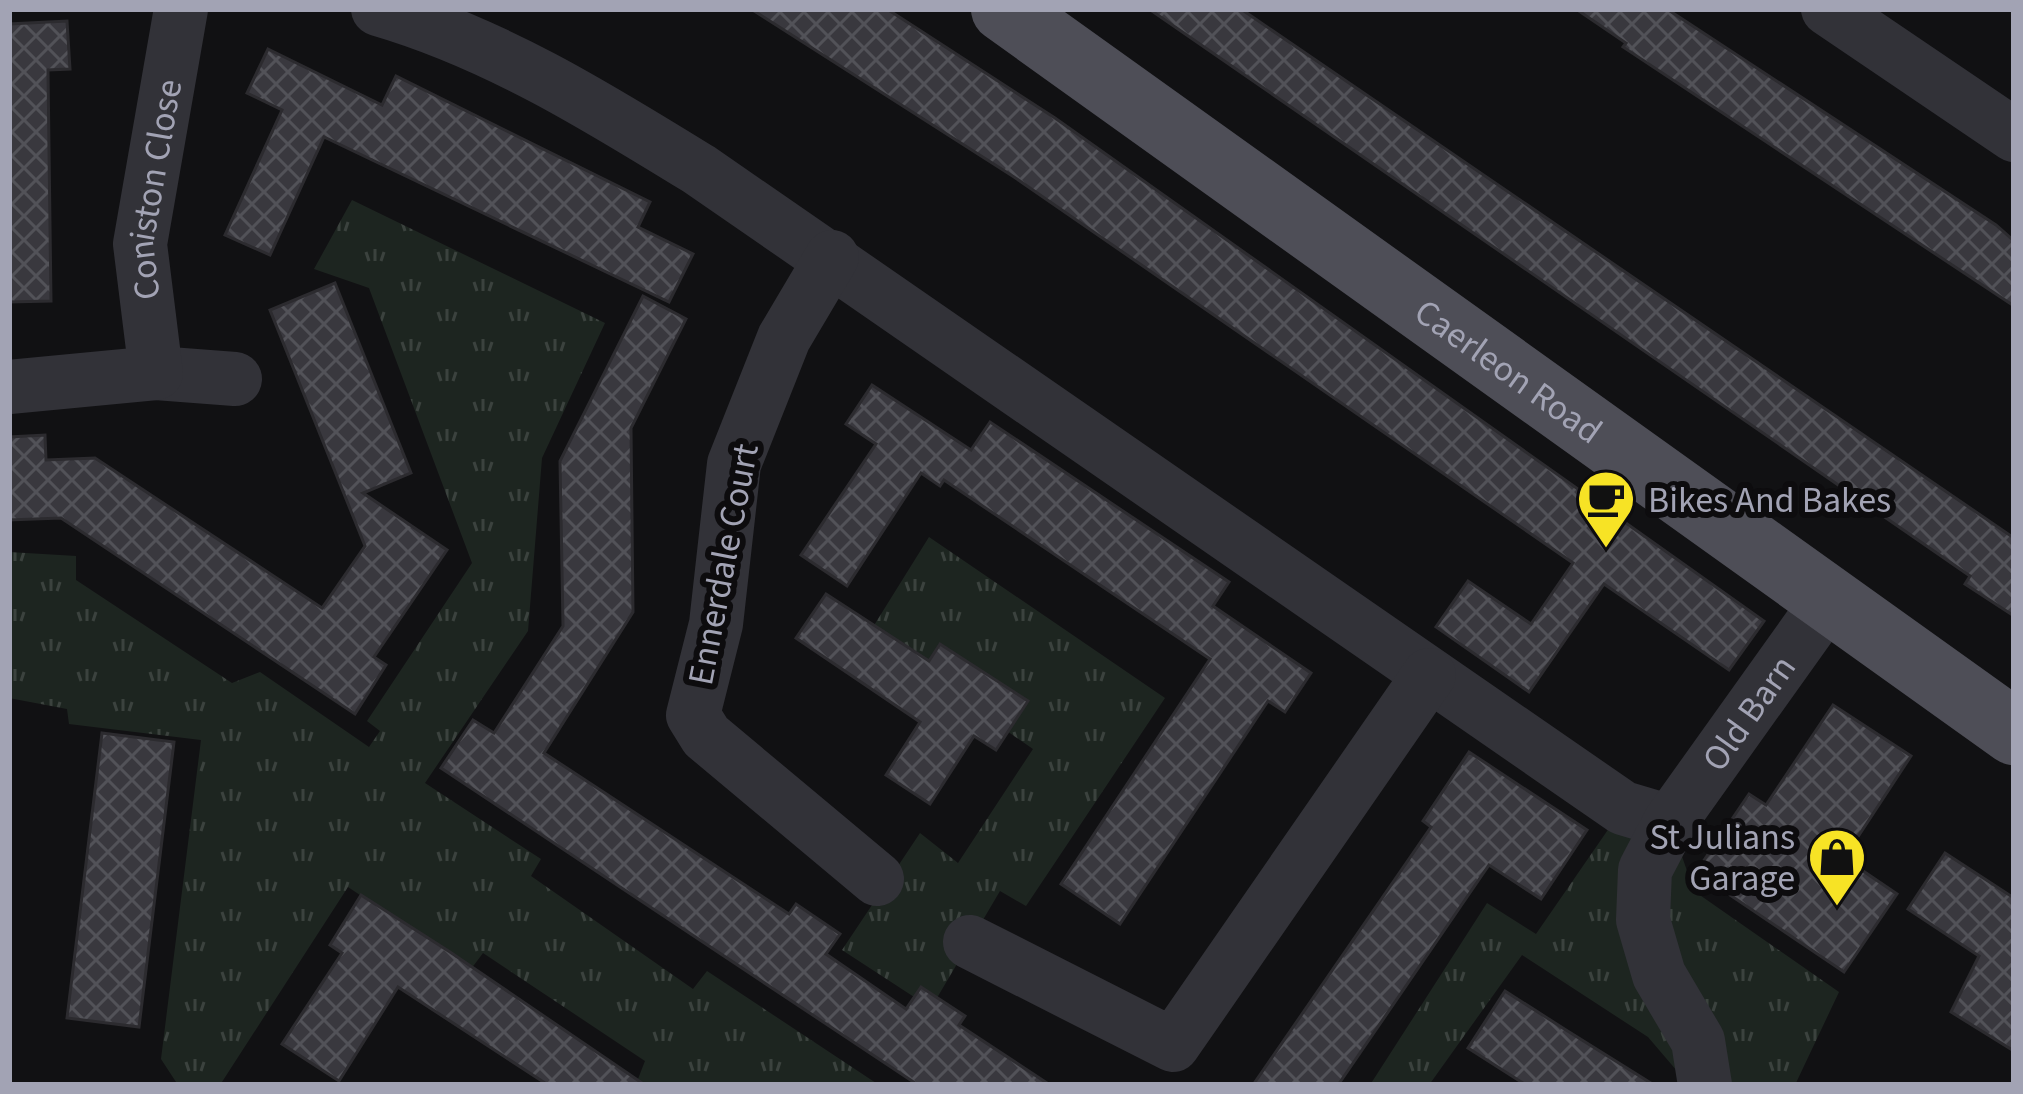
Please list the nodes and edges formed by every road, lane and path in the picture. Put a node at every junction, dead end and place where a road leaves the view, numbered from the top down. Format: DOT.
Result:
graph roads {
  1 [pos="181,9"];
  2 [pos="378,9"];
  3 [pos="1004,9"];
  4 [pos="1828,9"];
  5 [pos="2014,135"];
  6 [pos="832,257"];
  7 [pos="156,373"];
  8 [pos="235,379"];
  9 [pos="9,388"];
  10 [pos="1827,602"];
  11 [pos="1429,675"];
  12 [pos="2014,732"];
  13 [pos="1670,822"];
  14 [pos="877,879"];
  15 [pos="970,942"];
  16 [pos="1706,1085"];
  1 -- 7 [label="street, Coniston Close"];
  2 -- 6 [label="street"];
  3 -- 10 [label="main road, Caerleon Road"];
  4 -- 5 [label="street"];
  6 -- 11 [label="street"];
  6 -- 14 [label="street, Ennerdale Court"];
  7 -- 8 [label="street"];
  7 -- 9 [label="street"];
  10 -- 12 [label="main road, Caerleon Road"];
  10 -- 13 [label="street, Old Barn"];
  11 -- 13 [label="street"];
  11 -- 15 [label="street"];
  13 -- 16 [label="street, Old Barn"];
}
